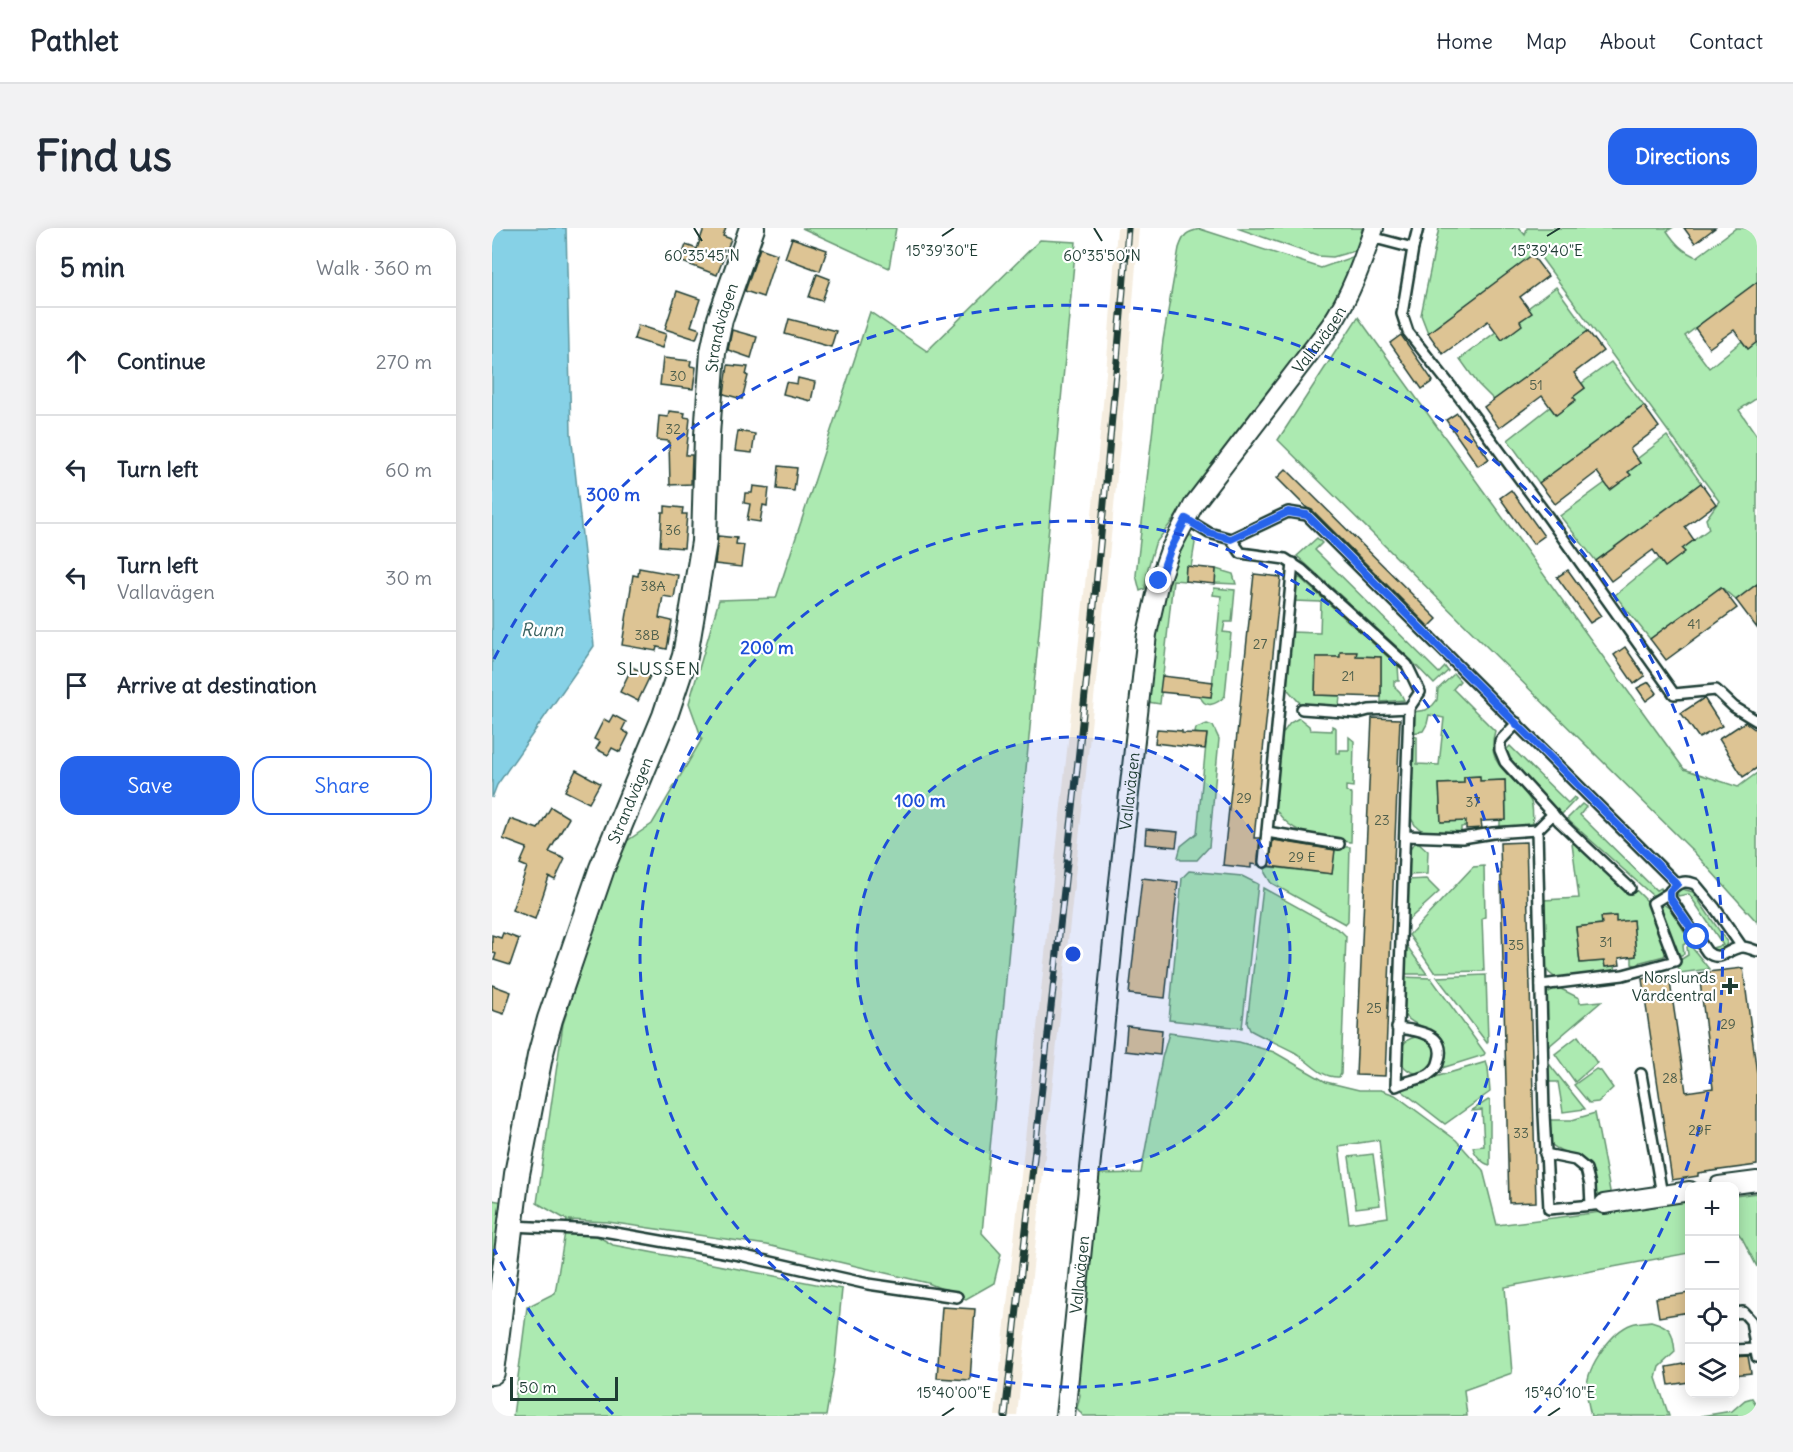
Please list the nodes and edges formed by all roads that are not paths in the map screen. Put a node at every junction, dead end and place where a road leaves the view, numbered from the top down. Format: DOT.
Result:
graph roads {
  1 [pos="752,228"];
  2 [pos="1418,228"];
  3 [pos="1373,232"];
  4 [pos="1413,248"];
  5 [pos="1186,519"];
  6 [pos="1231,539"];
  7 [pos="1293,563"];
  8 [pos="1409,708"];
  9 [pos="1302,709"];
  10 [pos="1757,721"];
  11 [pos="1517,723"];
  12 [pos="1553,814"];
  13 [pos="1537,830"];
  14 [pos="1267,832"];
  15 [pos="1405,836"];
  16 [pos="1339,844"];
  17 [pos="1264,862"];
  18 [pos="1677,884"];
  19 [pos="1630,888"];
  20 [pos="1669,893"];
  21 [pos="1742,947"];
  22 [pos="1757,951"];
  23 [pos="1541,985"];
  24 [pos="1397,1028"];
  25 [pos="1641,1074"];
  26 [pos="1545,1154"];
  27 [pos="1757,1181"];
  28 [pos="1739,1183"];
  29 [pos="1685,1192"];
  30 [pos="1662,1195"];
  31 [pos="1597,1204"];
  32 [pos="511,1226"];
  33 [pos="957,1297"];
  34 [pos="1739,1312"];
  35 [pos="1739,1351"];
  36 [pos="1756,1353"];
  37 [pos="492,1372"];
  38 [pos="1065,1416"];
  1 -- 32 [label="street, Strandvägen"];
  2 -- 4 [label="lane"];
  3 -- 4 [label="lane"];
  3 -- 5 [label="street, Vallavägen"];
  4 -- 10 [label="lane"];
  5 -- 6 [label="lane"];
  5 -- 38 [label="street, Vallavägen"];
  6 -- 7 [label="lane"];
  6 -- 11 [label="lane"];
  7 -- 8 [label="lane"];
  7 -- 14 [label="lane"];
  8 -- 9 [label="lane"];
  8 -- 15 [label="lane"];
  11 -- 12 [label="lane"];
  11 -- 18 [label="lane"];
  12 -- 13 [label="lane"];
  12 -- 19 [label="lane"];
  13 -- 15 [label="lane"];
  13 -- 23 [label="lane"];
  14 -- 16 [label="lane"];
  14 -- 17 [label="lane"];
  15 -- 24 [label="lane"];
  18 -- 20 [label="lane"];
  18 -- 21 [label="lane"];
  20 -- 21 [label="lane"];
  20 -- 23 [label="lane"];
  21 -- 22 [label="lane"];
  23 -- 26 [label="lane"];
  24 -- 24 [label="lane"];
  25 -- 30 [label="lane"];
  26 -- 31 [label="lane"];
  26 -- 31 [label="lane"];
  27 -- 28 [label="street"];
  29 -- 30 [label="street"];
  30 -- 31 [label="street"];
  32 -- 33 [label="lane"];
  32 -- 37 [label="street, Strandvägen"];
  34 -- 36 [label="lane"];
  35 -- 36 [label="lane"];
}
